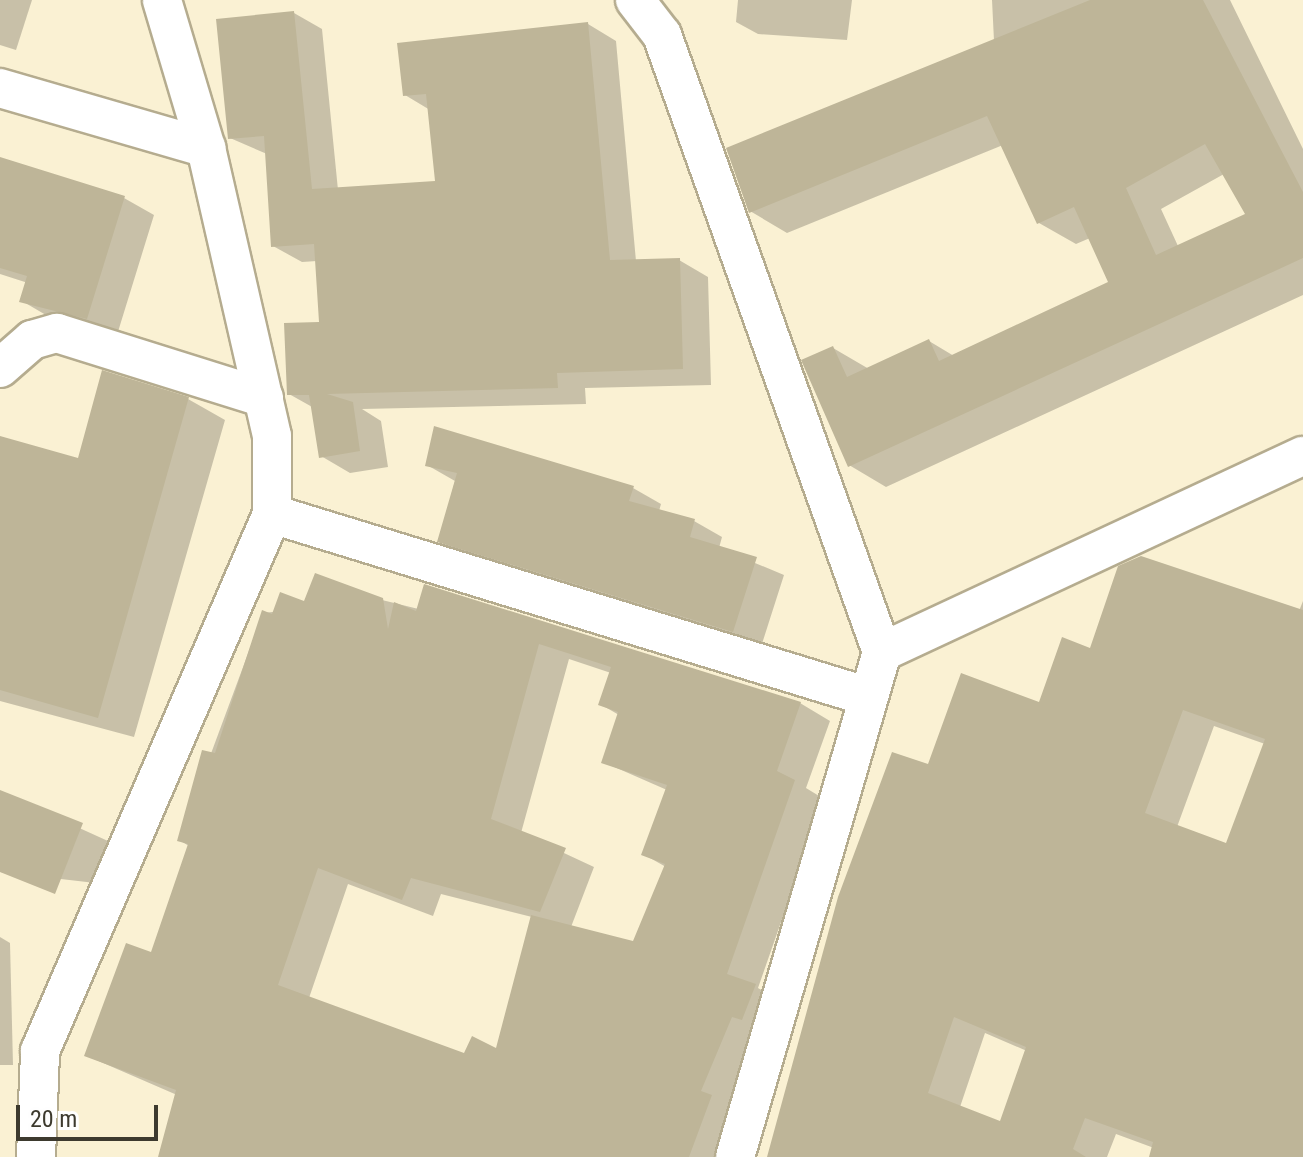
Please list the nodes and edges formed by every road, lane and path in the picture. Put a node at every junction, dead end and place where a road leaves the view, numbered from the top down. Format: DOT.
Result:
graph roads {
  1 [pos="162,0"];
  2 [pos="635,0"];
  3 [pos="0,88"];
  4 [pos="206,148"];
  5 [pos="0,368"];
  6 [pos="264,398"];
  7 [pos="1303,456"];
  8 [pos="272,514"];
  9 [pos="882,652"];
  10 [pos="869,697"];
  11 [pos="36,1157"];
  12 [pos="735,1157"];
  1 -- 4 [label="street"];
  2 -- 9 [label="street"];
  3 -- 4 [label="street"];
  4 -- 6 [label="street"];
  5 -- 6 [label="street"];
  6 -- 8 [label="street"];
  7 -- 9 [label="street"];
  8 -- 10 [label="street"];
  8 -- 11 [label="street"];
  9 -- 10 [label="street"];
  10 -- 12 [label="street"];
}
